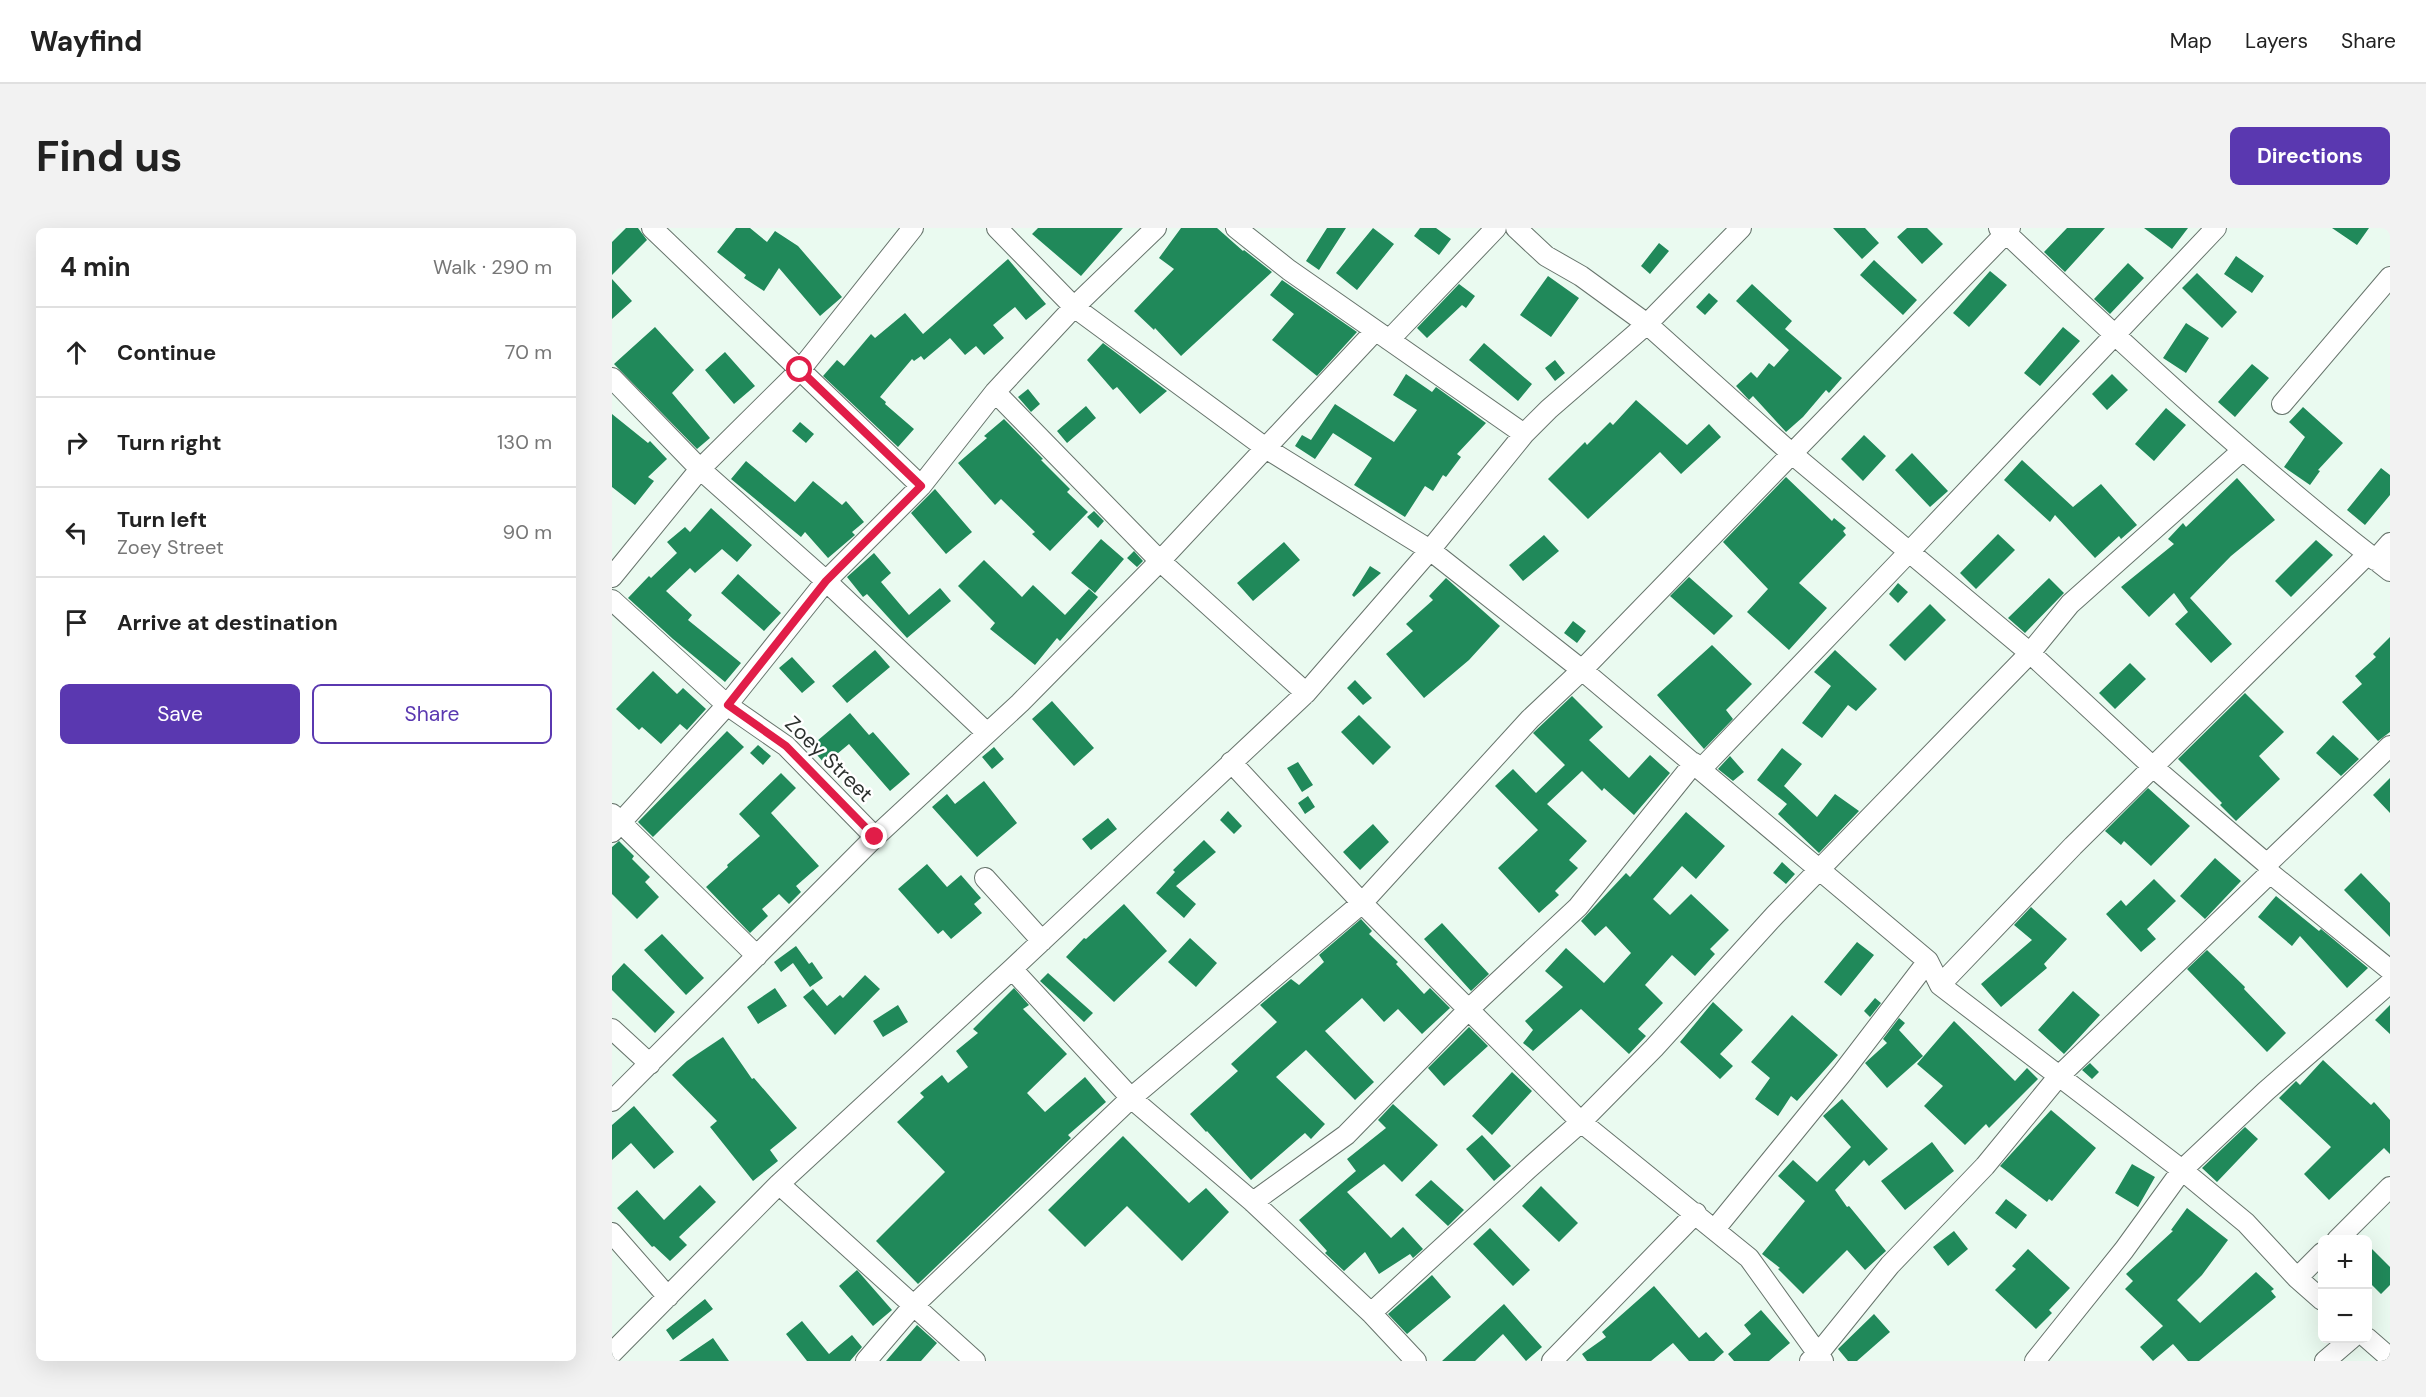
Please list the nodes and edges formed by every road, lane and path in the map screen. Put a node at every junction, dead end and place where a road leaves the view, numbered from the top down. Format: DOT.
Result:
graph roads {
  1 [pos="652,228"];
  2 [pos="997,228"];
  3 [pos="1156,228"];
  4 [pos="1236,228"];
  5 [pos="1496,228"];
  6 [pos="1516,228"];
  7 [pos="1741,228"];
  8 [pos="2216,228"];
  9 [pos="2005,230"];
  10 [pos="905,231"];
  11 [pos="2390,277"];
  12 [pos="1074,307"];
  13 [pos="1647,324"];
  14 [pos="1382,336"];
  15 [pos="2115,336"];
  16 [pos="800,370"];
  17 [pos="612,378"];
  18 [pos="995,392"];
  19 [pos="2282,404"];
  20 [pos="1524,434"];
  21 [pos="1267,449"];
  22 [pos="2243,450"];
  23 [pos="1791,453"];
  24 [pos="700,469"];
  25 [pos="921,486"];
  26 [pos="2390,543"];
  27 [pos="1430,550"];
  28 [pos="1909,552"];
  29 [pos="1160,561"];
  30 [pos="2378,562"];
  31 [pos="612,577"];
  32 [pos="826,581"];
  33 [pos="612,600"];
  34 [pos="2030,653"];
  35 [pos="1582,670"];
  36 [pos="1306,693"];
  37 [pos="728,705"];
  38 [pos="987,733"];
  39 [pos="2390,746"];
  40 [pos="1231,762"];
  41 [pos="1697,766"];
  42 [pos="2153,767"];
  43 [pos="615,823"];
  44 [pos="875,837"];
  45 [pos="2268,868"];
  46 [pos="1820,870"];
  47 [pos="985,878"];
  48 [pos="1362,903"];
  49 [pos="1041,941"];
  50 [pos="757,956"];
  51 [pos="1928,961"];
  52 [pos="1012,969"];
  53 [pos="2390,970"];
  54 [pos="2390,983"];
  55 [pos="1940,985"];
  56 [pos="1469,1009"];
  57 [pos="612,1029"];
  58 [pos="650,1064"];
  59 [pos="2058,1077"];
  60 [pos="1131,1098"];
  61 [pos="612,1101"];
  62 [pos="1581,1122"];
  63 [pos="2182,1170"];
  64 [pos="779,1184"];
  65 [pos="2390,1187"];
  66 [pos="1253,1202"];
  67 [pos="1696,1213"];
  68 [pos="1715,1229"];
  69 [pos="612,1233"];
  70 [pos="2341,1235"];
  71 [pos="2318,1257"];
  72 [pos="2297,1278"];
  73 [pos="2318,1296"];
  74 [pos="668,1297"];
  75 [pos="914,1305"];
  76 [pos="1371,1312"];
  77 [pos="2372,1342"];
  78 [pos="2346,1343"];
  79 [pos="612,1352"];
  80 [pos="2390,1358"];
  81 [pos="1817,1359"];
  82 [pos="620,1361"];
  83 [pos="866,1361"];
  84 [pos="975,1361"];
  85 [pos="1416,1361"];
  86 [pos="1551,1361"];
  87 [pos="2035,1361"];
  88 [pos="2325,1361"];
  1 -- 16 [label="street"];
  2 -- 12 [label="street"];
  3 -- 12 [label="street"];
  4 -- 14 [label="street"];
  5 -- 14 [label="street"];
  6 -- 13 [label="street"];
  7 -- 13 [label="street"];
  8 -- 15 [label="street"];
  9 -- 15 [label="street"];
  9 -- 23 [label="street"];
  10 -- 16 [label="street"];
  11 -- 19 [label="street"];
  12 -- 18 [label="street"];
  12 -- 21 [label="street"];
  13 -- 20 [label="street"];
  13 -- 23 [label="street"];
  14 -- 20 [label="street"];
  14 -- 21 [label="street"];
  15 -- 22 [label="street"];
  15 -- 28 [label="street"];
  16 -- 24 [label="street"];
  16 -- 25 [label="street"];
  17 -- 24 [label="street"];
  18 -- 25 [label="street"];
  18 -- 29 [label="street"];
  20 -- 27 [label="street"];
  21 -- 27 [label="street"];
  21 -- 29 [label="street"];
  22 -- 30 [label="street"];
  22 -- 34 [label="street"];
  23 -- 28 [label="street"];
  23 -- 35 [label="street"];
  24 -- 31 [label="street"];
  24 -- 32 [label="street"];
  25 -- 32 [label="street"];
  26 -- 30 [label="street"];
  27 -- 35 [label="street"];
  27 -- 36 [label="street"];
  28 -- 34 [label="street"];
  28 -- 41 [label="street"];
  29 -- 36 [label="street"];
  29 -- 38 [label="street"];
  30 -- 42 [label="street"];
  32 -- 37 [label="street"];
  32 -- 38 [label="street"];
  33 -- 37 [label="street, Zoey Street"];
  34 -- 42 [label="street"];
  34 -- 46 [label="street"];
  35 -- 41 [label="street"];
  35 -- 48 [label="street"];
  36 -- 40 [label="street"];
  37 -- 43 [label="street"];
  37 -- 44 [label="street, Zoey Street"];
  38 -- 44 [label="street"];
  39 -- 45 [label="street"];
  40 -- 48 [label="street"];
  40 -- 49 [label="street"];
  41 -- 46 [label="street"];
  41 -- 56 [label="street"];
  42 -- 45 [label="street"];
  42 -- 55 [label="street"];
  43 -- 50 [label="street"];
  44 -- 50 [label="street"];
  45 -- 53 [label="street"];
  45 -- 59 [label="street"];
  46 -- 51 [label="street"];
  46 -- 62 [label="street"];
  47 -- 49 [label="street"];
  48 -- 56 [label="street"];
  48 -- 60 [label="street"];
  49 -- 52 [label="street"];
  50 -- 58 [label="street"];
  51 -- 55 [label="street"];
  51 -- 68 [label="street"];
  52 -- 60 [label="street"];
  52 -- 64 [label="street"];
  54 -- 63 [label="street"];
  55 -- 59 [label="street"];
  56 -- 62 [label="street"];
  56 -- 66 [label="street"];
  57 -- 58 [label="street"];
  58 -- 61 [label="street"];
  59 -- 63 [label="street"];
  59 -- 81 [label="street"];
  60 -- 66 [label="street"];
  60 -- 75 [label="street"];
  62 -- 67 [label="street"];
  62 -- 76 [label="street"];
  63 -- 72 [label="street"];
  63 -- 87 [label="street"];
  64 -- 74 [label="street"];
  64 -- 75 [label="street"];
  65 -- 70 [label="street"];
  66 -- 76 [label="street"];
  67 -- 68 [label="street"];
  67 -- 86 [label="street"];
  68 -- 81 [label="street"];
  69 -- 74 [label="street"];
  71 -- 72 [label="street"];
  72 -- 73 [label="street"];
  74 -- 79 [label="street"];
  75 -- 83 [label="street"];
  75 -- 84 [label="street"];
  76 -- 85 [label="street"];
  77 -- 80 [label="street"];
  78 -- 88 [label="street"];
  79 -- 82 [label="street"];
}
